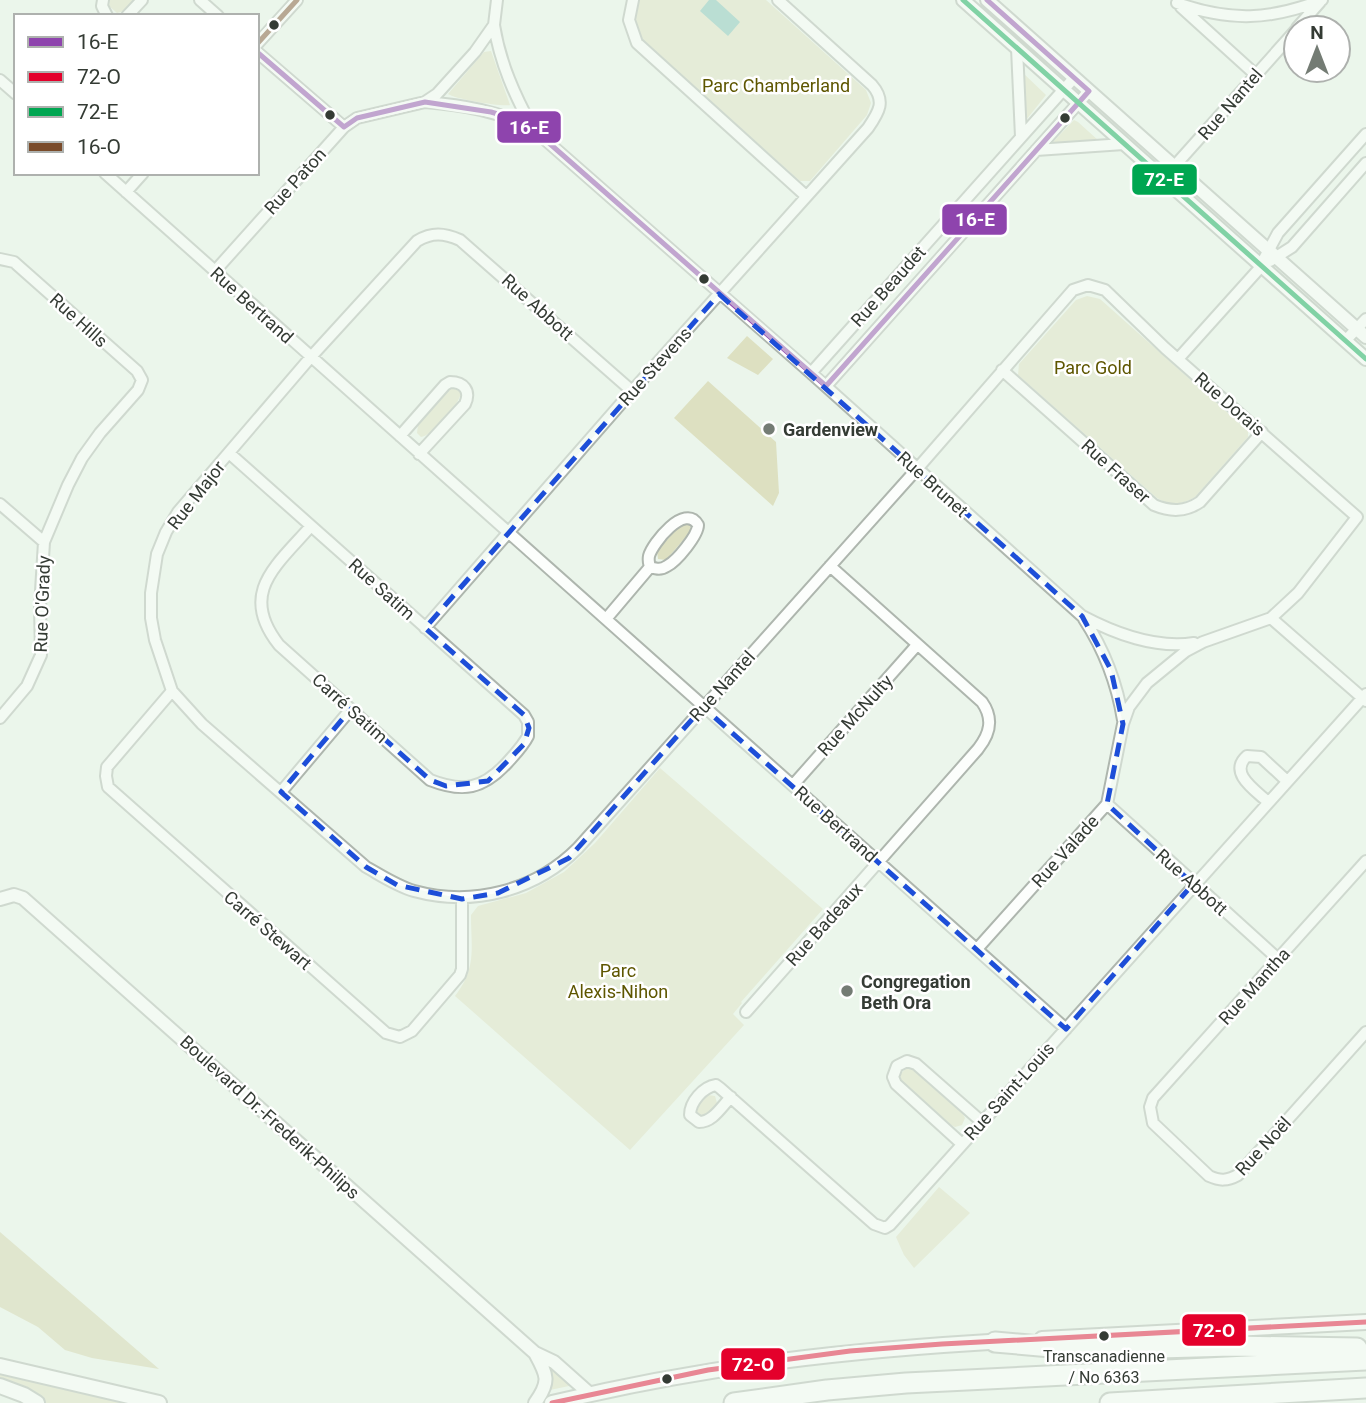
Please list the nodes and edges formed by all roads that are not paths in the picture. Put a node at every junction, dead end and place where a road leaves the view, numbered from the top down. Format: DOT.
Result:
graph roads {
  1 [pos="142,0"];
  2 [pos="201,0"];
  3 [pos="297,0"];
  4 [pos="497,0"];
  5 [pos="633,0"];
  6 [pos="778,0"];
  7 [pos="797,0"];
  8 [pos="963,0"];
  9 [pos="987,0"];
  10 [pos="1322,0"];
  11 [pos="1176,2"];
  12 [pos="789,9"];
  13 [pos="129,14"];
  14 [pos="216,14"];
  15 [pos="1310,14"];
  16 [pos="494,26"];
  17 [pos="259,42"];
  18 [pos="1282,46"];
  19 [pos="1017,48"];
  20 [pos="259,54"];
  21 [pos="1256,75"];
  22 [pos="1074,78"];
  23 [pos="0,80"];
  24 [pos="1063,89"];
  25 [pos="1089,91"];
  26 [pos="14,92"];
  27 [pos="425,102"];
  28 [pos="1078,103"];
  29 [pos="344,127"];
  30 [pos="533,129"];
  31 [pos="1366,134"];
  32 [pos="1021,137"];
  33 [pos="1124,144"];
  34 [pos="1036,150"];
  35 [pos="1366,163"];
  36 [pos="1174,167"];
  37 [pos="107,175"];
  38 [pos="141,175"];
  39 [pos="1163,179"];
  40 [pos="126,192"];
  41 [pos="806,196"];
  42 [pos="439,233"];
  43 [pos="0,249"];
  44 [pos="1272,254"];
  45 [pos="0,259"];
  46 [pos="14,262"];
  47 [pos="1261,266"];
  48 [pos="215,271"];
  49 [pos="1105,290"];
  50 [pos="719,294"];
  51 [pos="1366,319"];
  52 [pos="1361,333"];
  53 [pos="1345,341"];
  54 [pos="310,358"];
  55 [pos="1178,359"];
  56 [pos="1366,359"];
  57 [pos="1002,370"];
  58 [pos="811,373"];
  59 [pos="142,380"];
  60 [pos="825,386"];
  61 [pos="632,391"];
  62 [pos="1262,432"];
  63 [pos="400,436"];
  64 [pos="229,453"];
  65 [pos="419,454"];
  66 [pos="916,469"];
  67 [pos="0,504"];
  68 [pos="1357,516"];
  69 [pos="311,526"];
  70 [pos="509,533"];
  71 [pos="44,542"];
  72 [pos="830,566"];
  73 [pos="650,567"];
  74 [pos="1082,616"];
  75 [pos="1271,618"];
  76 [pos="606,619"];
  77 [pos="425,628"];
  78 [pos="1203,642"];
  79 [pos="917,645"];
  80 [pos="172,691"];
  81 [pos="1365,698"];
  82 [pos="703,706"];
  83 [pos="351,709"];
  84 [pos="0,718"];
  85 [pos="1123,724"];
  86 [pos="529,728"];
  87 [pos="1287,782"];
  88 [pos="793,785"];
  89 [pos="281,792"];
  90 [pos="1268,802"];
  91 [pos="1107,804"];
  92 [pos="879,862"];
  93 [pos="1365,865"];
  94 [pos="1193,884"];
  95 [pos="0,899"];
  96 [pos="462,899"];
  97 [pos="977,948"];
  98 [pos="1278,960"];
  99 [pos="746,1012"];
  100 [pos="1066,1028"];
  101 [pos="1366,1032"];
  102 [pos="730,1097"];
  103 [pos="1150,1115"];
  104 [pos="982,1122"];
  105 [pos="962,1144"];
  106 [pos="1366,1322"];
  107 [pos="995,1342"];
  108 [pos="1366,1348"];
  109 [pos="535,1353"];
  110 [pos="1366,1360"];
  111 [pos="0,1366"];
  112 [pos="0,1386"];
  113 [pos="1366,1388"];
  114 [pos="590,1394"];
  115 [pos="37,1403"];
  116 [pos="159,1403"];
  117 [pos="535,1403"];
  118 [pos="552,1403"];
  119 [pos="734,1403"];
  120 [pos="1110,1403"];
  1 -- 13 [label="street"];
  2 -- 14 [label="street"];
  3 -- 17 [label="street"];
  4 -- 16 [label="street"];
  5 -- 41 [label="street"];
  6 -- 12 [label="street"];
  7 -- 12 [label="street"];
  8 -- 19 [label="street"];
  9 -- 22 [label="street"];
  10 -- 11 [label="street"];
  10 -- 15 [label="street, Rue Nantel"];
  11 -- 21 [label="street"];
  12 -- 41 [label="street, Rue Stevens"];
  16 -- 27 [label="street, Rue Paton"];
  16 -- 30 [label="street, Rue Brunet"];
  18 -- 21 [label="street, Rue Nantel"];
  19 -- 24 [label="street"];
  19 -- 32 [label="street"];
  20 -- 29 [label="street"];
  21 -- 36 [label="street, Rue Nantel"];
  22 -- 24 [label="street, Rue Beaudet"];
  22 -- 25 [label="street"];
  23 -- 26 [label="street"];
  24 -- 28 [label="street"];
  24 -- 32 [label="street, Rue Beaudet"];
  25 -- 28 [label="street, Rue Beaudet"];
  25 -- 36 [label="street"];
  27 -- 29 [label="street, Rue Paton"];
  27 -- 30 [label="street, Rue Brunet"];
  28 -- 33 [label="street"];
  28 -- 34 [label="street, Rue Beaudet"];
  29 -- 48 [label="street, Rue Paton"];
  30 -- 50 [label="street, Rue Brunet"];
  31 -- 44 [label="street"];
  32 -- 58 [label="street, Rue Beaudet"];
  33 -- 34 [label="street"];
  33 -- 39 [label="street"];
  34 -- 60 [label="street, Rue Beaudet"];
  35 -- 44 [label="street"];
  36 -- 39 [label="street, Rue Nantel"];
  36 -- 44 [label="street"];
  37 -- 40 [label="street, Rue Bertrand"];
  38 -- 40 [label="street"];
  39 -- 47 [label="street"];
  40 -- 48 [label="street, Rue Bertrand"];
  41 -- 50 [label="street, Rue Stevens"];
  42 -- 54 [label="street, Rue Major"];
  42 -- 61 [label="street, Rue Abbott"];
  43 -- 46 [label="street, Rue Hills"];
  44 -- 47 [label="street"];
  44 -- 52 [label="street"];
  45 -- 46 [label="street, Rue Hills"];
  46 -- 59 [label="street, Rue Hills"];
  47 -- 53 [label="street"];
  47 -- 55 [label="street"];
  48 -- 54 [label="street, Rue Bertrand"];
  49 -- 55 [label="street, Rue Dorais"];
  49 -- 57 [label="street, Rue Nantel"];
  50 -- 58 [label="street, Rue Brunet"];
  50 -- 61 [label="street, Rue Stevens"];
  51 -- 52 [label="street"];
  52 -- 53 [label="street"];
  53 -- 56 [label="street"];
  54 -- 63 [label="street, Rue Bertrand"];
  54 -- 64 [label="street, Rue Major"];
  55 -- 62 [label="street, Rue Dorais"];
  57 -- 62 [label="street, Rue Fraser"];
  57 -- 66 [label="street, Rue Nantel"];
  58 -- 60 [label="street, Rue Brunet"];
  59 -- 71 [label="street, Rue O'Grady"];
  60 -- 66 [label="street, Rue Brunet"];
  61 -- 70 [label="street, Rue Stevens"];
  62 -- 68 [label="street, Rue Dorais"];
  63 -- 65 [label="street, Rue Bertrand"];
  63 -- 65 [label="street"];
  64 -- 69 [label="street, Rue Satim"];
  64 -- 80 [label="street, Rue Major"];
  65 -- 70 [label="street, Rue Bertrand"];
  66 -- 72 [label="street, Rue Nantel"];
  66 -- 74 [label="street, Rue Brunet"];
  67 -- 71 [label="street"];
  68 -- 75 [label="street, Rue Valade"];
  69 -- 77 [label="street, Rue Satim"];
  69 -- 83 [label="street, Carré Satim"];
  70 -- 76 [label="street, Rue Bertrand"];
  70 -- 77 [label="street, Rue Stevens"];
  71 -- 84 [label="street, Rue O'Grady"];
  72 -- 79 [label="street"];
  72 -- 82 [label="street, Rue Nantel"];
  73 -- 73 [label="street"];
  73 -- 76 [label="street"];
  74 -- 78 [label="street, Rue Brunet"];
  74 -- 85 [label="street, Rue Brunet"];
  75 -- 78 [label="street, Rue Valade"];
  75 -- 81 [label="street"];
  76 -- 82 [label="street, Rue Bertrand"];
  77 -- 86 [label="street, Rue Satim"];
  78 -- 85 [label="street, Rue Valade"];
  79 -- 88 [label="street, Rue McNulty"];
  79 -- 92 [label="street, Rue Badeaux"];
  80 -- 89 [label="street, Rue Major"];
  80 -- 96 [label="street, Carré Stewart"];
  81 -- 87 [label="street, Rue Saint-Louis"];
  82 -- 88 [label="street, Rue Bertrand"];
  82 -- 96 [label="street, Rue Nantel"];
  83 -- 86 [label="street, Carré Satim"];
  83 -- 89 [label="street"];
  85 -- 91 [label="street, Rue Valade"];
  87 -- 90 [label="street, Rue Saint-Louis"];
  87 -- 90 [label="street"];
  88 -- 92 [label="street, Rue Bertrand"];
  89 -- 96 [label="street, Rue Nantel"];
  90 -- 94 [label="street, Rue Saint-Louis"];
  91 -- 94 [label="street, Rue Abbott"];
  91 -- 97 [label="street, Rue Valade"];
  92 -- 97 [label="street, Rue Bertrand"];
  92 -- 99 [label="street, Rue Badeaux"];
  93 -- 98 [label="street, Rue Mantha"];
  94 -- 98 [label="street, Rue Abbott"];
  94 -- 100 [label="street, Rue Saint-Louis"];
  95 -- 109 [label="street, Boulevard Dr.-Frederik-Philips"];
  97 -- 100 [label="street, Rue Bertrand"];
  98 -- 103 [label="street, Rue Mantha"];
  100 -- 104 [label="street, Rue Saint-Louis"];
  101 -- 103 [label="street, Rue Noël"];
  102 -- 105 [label="street, Rue Saint-Louis"];
  104 -- 105 [label="street, Rue Saint-Louis"];
  104 -- 105 [label="street"];
  106 -- 107 [label="main road"];
  107 -- 108 [label="highway"];
  107 -- 114 [label="main road"];
  109 -- 114 [label="street, Boulevard Dr.-Frederik-Philips"];
  109 -- 117 [label="street"];
  110 -- 119 [label="highway"];
  111 -- 116 [label="main road"];
  112 -- 115 [label="main road"];
  113 -- 120 [label="highway"];
  114 -- 118 [label="main road"];
}
